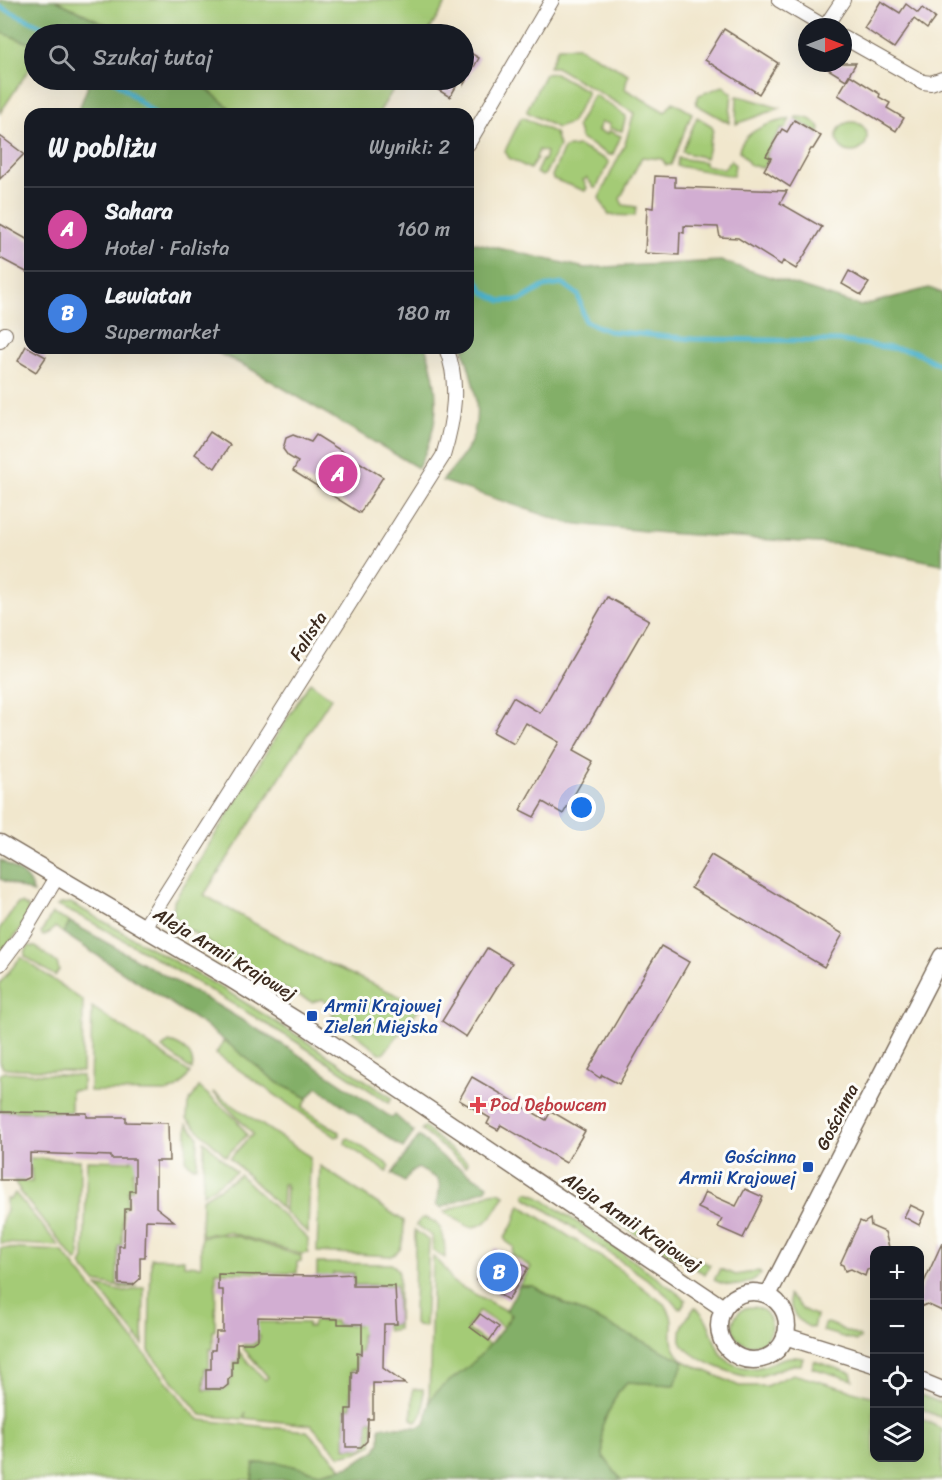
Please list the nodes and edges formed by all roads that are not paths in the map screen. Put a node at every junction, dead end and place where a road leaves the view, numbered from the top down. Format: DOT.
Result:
graph roads {
  1 [pos="552,0"];
  2 [pos="779,0"];
  3 [pos="843,0"];
  4 [pos="810,18"];
  5 [pos="831,18"];
  6 [pos="852,42"];
  7 [pos="942,79"];
  8 [pos="474,134"];
  9 [pos="448,354"];
  10 [pos="0,843"];
  11 [pos="57,877"];
  12 [pos="144,928"];
  13 [pos="942,956"];
  14 [pos="0,964"];
  15 [pos="768,1295"];
  16 [pos="723,1308"];
  17 [pos="785,1336"];
  18 [pos="870,1363"];
  19 [pos="924,1383"];
  20 [pos="942,1390"];
  1 -- 8 [label="street"];
  2 -- 4 [label="street"];
  3 -- 5 [label="street"];
  6 -- 7 [label="street"];
  9 -- 12 [label="street, Falista"];
  10 -- 11 [label="street, Aleja Armii Krajowej"];
  11 -- 12 [label="street, Aleja Armii Krajowej"];
  11 -- 14 [label="street"];
  12 -- 16 [label="street, Aleja Armii Krajowej"];
  13 -- 15 [label="street, Gościnna"];
  15 -- 16 [label="street"];
  15 -- 17 [label="street"];
  16 -- 17 [label="street"];
  17 -- 18 [label="street"];
  19 -- 20 [label="street"];
}
